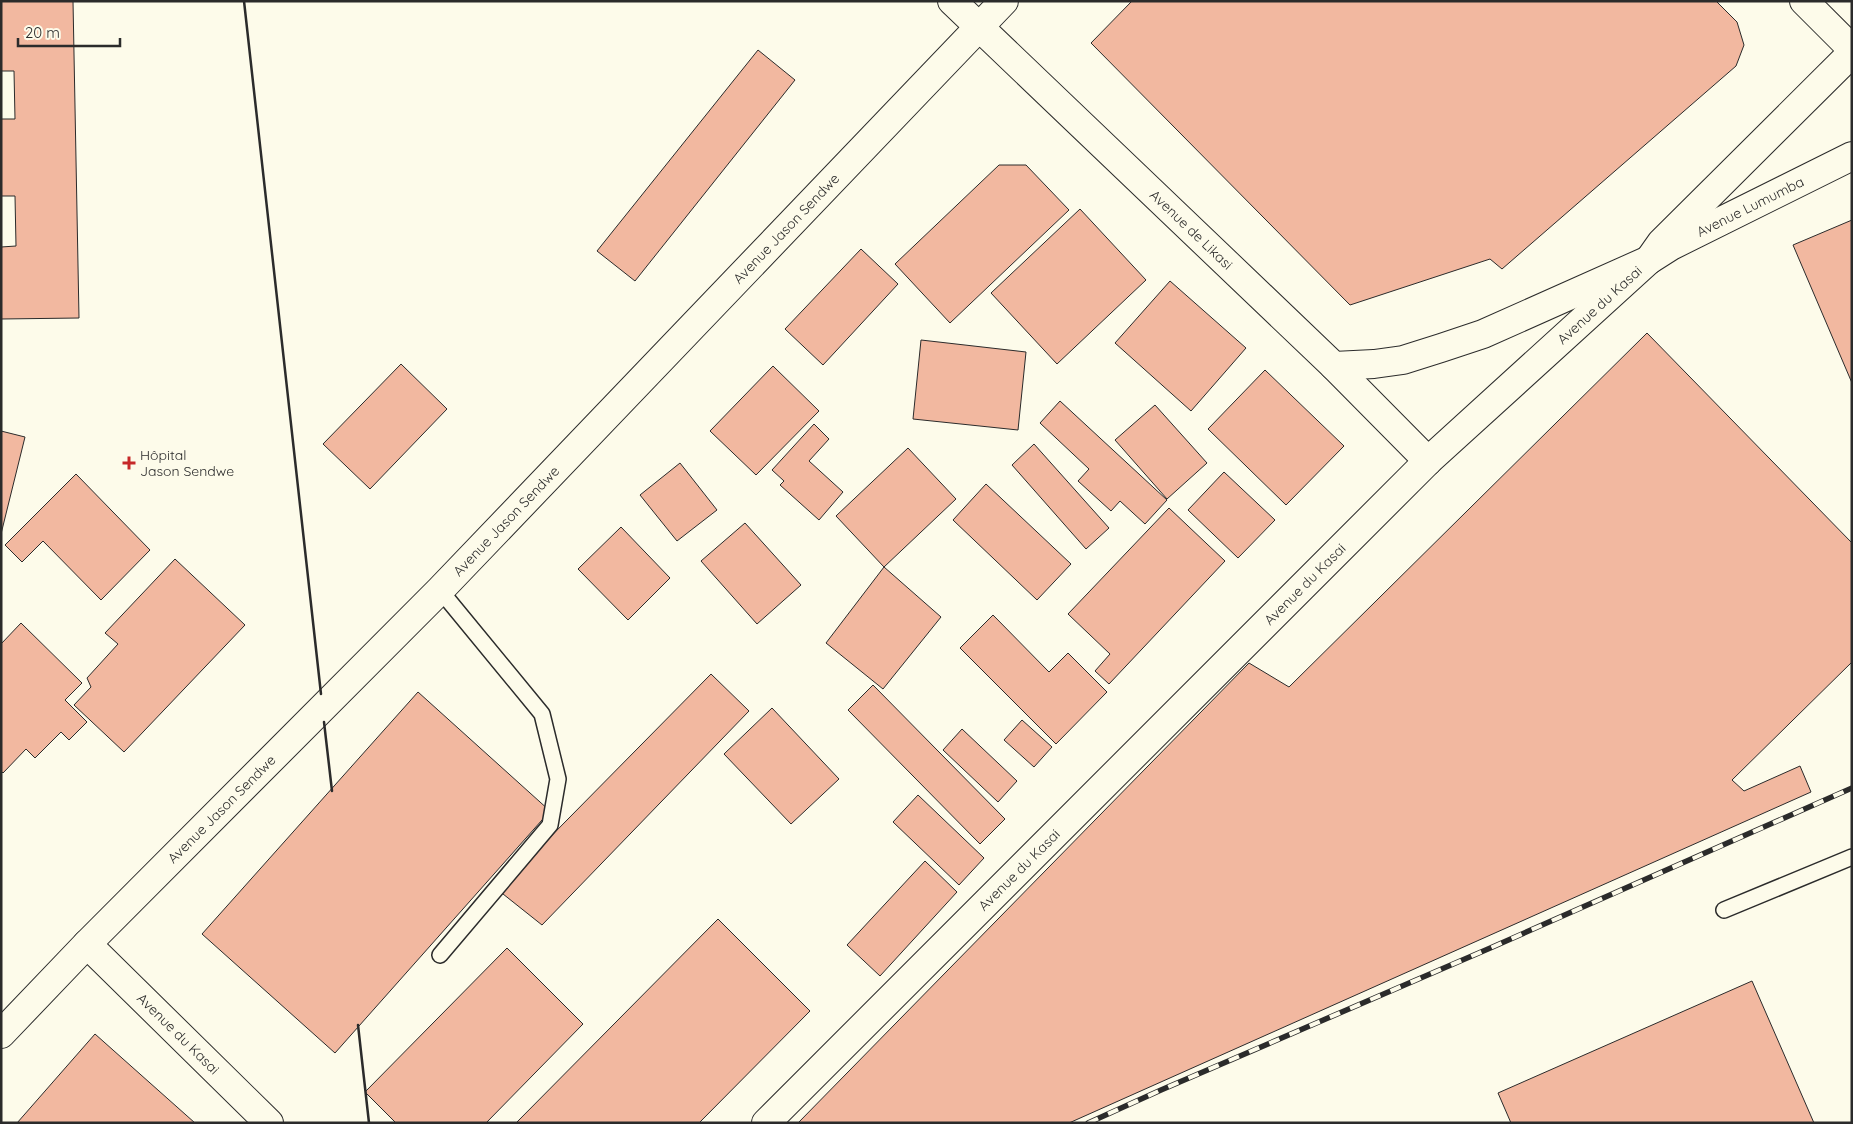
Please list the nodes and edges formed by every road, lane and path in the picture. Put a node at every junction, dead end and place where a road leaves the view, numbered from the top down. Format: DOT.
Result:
graph roads {
  1 [pos="952,1"];
  2 [pos="1004,1"];
  3 [pos="1804,1"];
  4 [pos="978,27"];
  5 [pos="1852,49"];
  6 [pos="1852,53"];
  7 [pos="1852,156"];
  8 [pos="1649,260"];
  9 [pos="1334,366"];
  10 [pos="1428,461"];
  11 [pos="440,590"];
  12 [pos="1852,858"];
  13 [pos="1724,910"];
  14 [pos="88,944"];
  15 [pos="440,955"];
  16 [pos="1,1034"];
  17 [pos="265,1121"];
  18 [pos="766,1123"];
  1 -- 4 [label="main road, Avenue de Likasi"];
  2 -- 4 [label="main road, Avenue Jason Sendwe"];
  3 -- 5 [label="main road"];
  4 -- 9 [label="main road, Avenue de Likasi"];
  4 -- 11 [label="main road, Avenue Jason Sendwe"];
  6 -- 8 [label="main road, Avenue du Kasai"];
  7 -- 8 [label="main road, Avenue Lumumba"];
  8 -- 9 [label="main road"];
  8 -- 10 [label="main road, Avenue du Kasai"];
  9 -- 10 [label="main road, Avenue de Likasi"];
  10 -- 18 [label="main road, Avenue du Kasai"];
  11 -- 14 [label="main road, Avenue Jason Sendwe"];
  11 -- 15 [label="lane"];
  12 -- 13 [label="lane"];
  14 -- 16 [label="main road, Avenue Jason Sendwe"];
  14 -- 17 [label="main road, Avenue du Kasai"];
}
